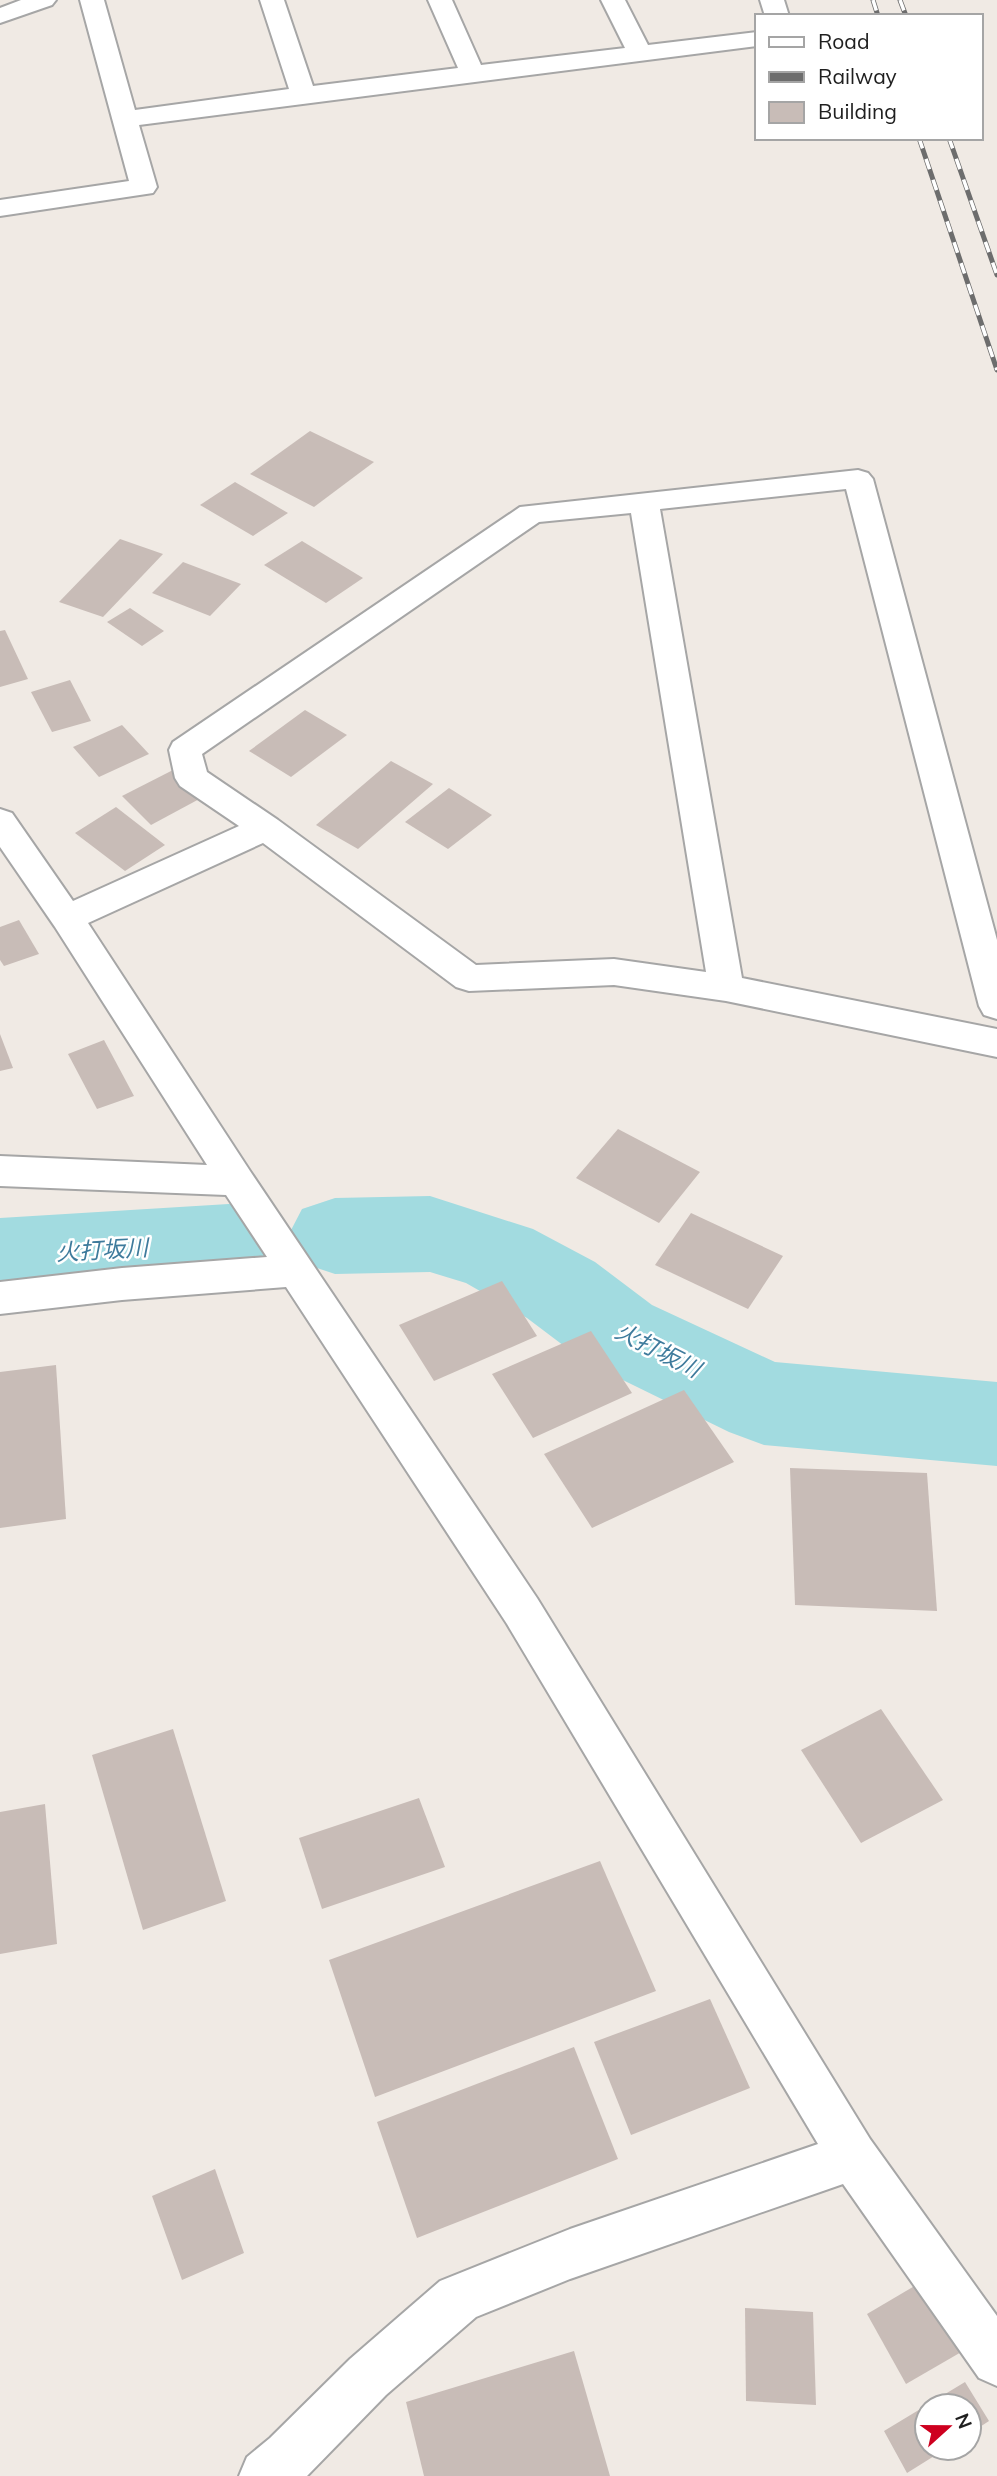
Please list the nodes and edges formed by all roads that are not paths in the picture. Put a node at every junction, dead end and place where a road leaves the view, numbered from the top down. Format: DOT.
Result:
graph roads {
  1 [pos="44,0"];
  2 [pos="92,0"];
  3 [pos="272,0"];
  4 [pos="440,0"];
  5 [pos="613,0"];
  6 [pos="0,16"];
  7 [pos="755,39"];
  8 [pos="641,55"];
  9 [pos="473,75"];
  10 [pos="304,95"];
  11 [pos="127,119"];
  12 [pos="0,208"];
  13 [pos="644,502"];
  14 [pos="0,821"];
  15 [pos="266,828"];
  16 [pos="67,918"];
  17 [pos="726,988"];
  18 [pos="997,1006"];
  19 [pos="997,1043"];
  20 [pos="0,1171"];
  21 [pos="237,1181"];
  22 [pos="296,1271"];
  23 [pos="0,1298"];
  24 [pos="853,2156"];
  25 [pos="997,2360"];
  26 [pos="266,2476"];
  1 -- 6 [label="street"];
  2 -- 11 [label="street"];
  3 -- 10 [label="street"];
  4 -- 9 [label="street"];
  5 -- 8 [label="street"];
  7 -- 8 [label="street"];
  8 -- 9 [label="street"];
  9 -- 10 [label="street"];
  10 -- 11 [label="street"];
  11 -- 12 [label="street"];
  13 -- 15 [label="street"];
  13 -- 17 [label="street"];
  13 -- 18 [label="street"];
  14 -- 16 [label="street"];
  15 -- 16 [label="street"];
  15 -- 17 [label="street"];
  16 -- 21 [label="street"];
  17 -- 19 [label="street"];
  20 -- 21 [label="street"];
  21 -- 22 [label="street"];
  22 -- 23 [label="street"];
  22 -- 24 [label="street"];
  24 -- 25 [label="street"];
  24 -- 26 [label="street"];
}
